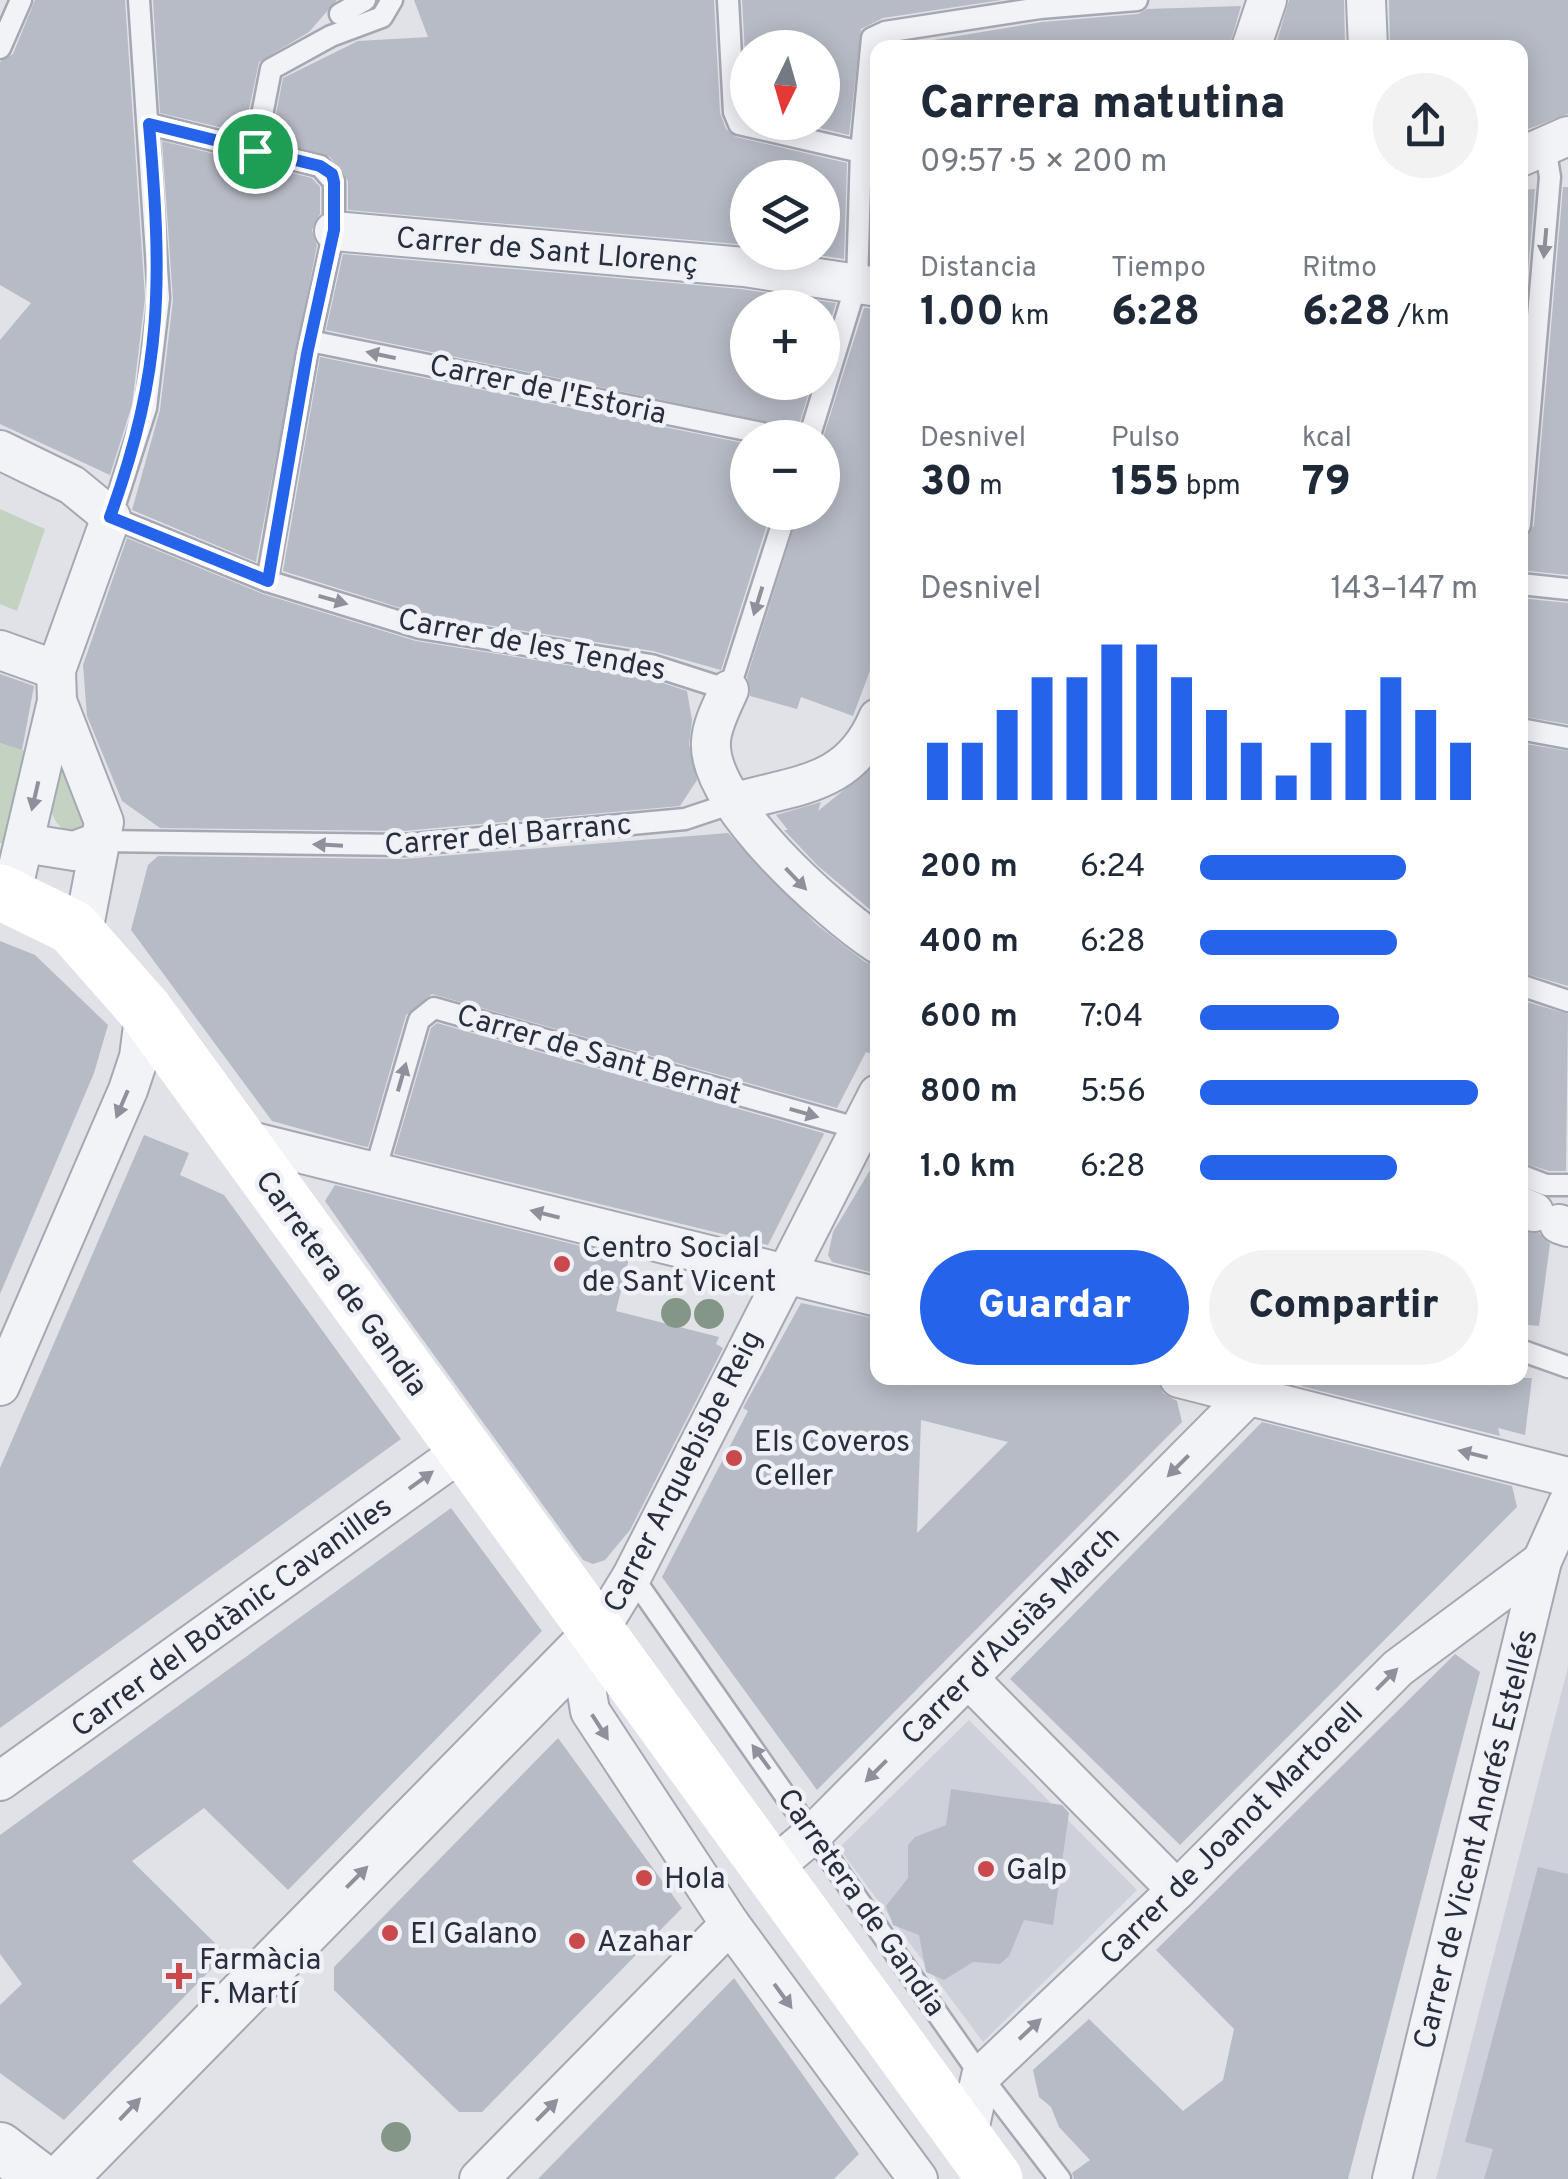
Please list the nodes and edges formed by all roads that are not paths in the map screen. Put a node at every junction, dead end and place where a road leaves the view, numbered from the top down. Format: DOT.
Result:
graph roads {
  1 [pos="21,0"];
  2 [pos="139,0"];
  3 [pos="365,0"];
  4 [pos="392,0"];
  5 [pos="728,0"];
  6 [pos="1137,0"];
  7 [pos="1267,0"];
  8 [pos="1366,0"];
  9 [pos="340,14"];
  10 [pos="874,40"];
  11 [pos="1254,40"];
  12 [pos="1368,40"];
  13 [pos="0,48"];
  14 [pos="870,75"];
  15 [pos="149,124"];
  16 [pos="1544,146"];
  17 [pos="255,151"];
  18 [pos="862,152"];
  19 [pos="334,230"];
  20 [pos="867,284"];
  21 [pos="310,340"];
  22 [pos="816,420"];
  23 [pos="730,426"];
  24 [pos="1528,433"];
  25 [pos="0,450"];
  26 [pos="110,517"];
  27 [pos="780,530"];
  28 [pos="268,581"];
  29 [pos="1528,585"];
  30 [pos="1568,588"];
  31 [pos="0,650"];
  32 [pos="57,686"];
  33 [pos="729,690"];
  34 [pos="1528,730"];
  35 [pos="870,733"];
  36 [pos="1568,738"];
  37 [pos="736,802"];
  38 [pos="101,841"];
  39 [pos="24,843"];
  40 [pos="6,894"];
  41 [pos="82,937"];
  42 [pos="870,938"];
  43 [pos="1528,988"];
  44 [pos="1568,1001"];
  45 [pos="145,1010"];
  46 [pos="868,1131"];
  47 [pos="238,1138"];
  48 [pos="375,1170"];
  49 [pos="1528,1183"];
  50 [pos="1552,1207"];
  51 [pos="784,1274"];
  52 [pos="870,1296"];
  53 [pos="13,1327"];
  54 [pos="1528,1353"];
  55 [pos="1568,1367"];
  56 [pos="1204,1385"];
  57 [pos="0,1386"];
  58 [pos="1247,1397"];
  59 [pos="462,1450"];
  60 [pos="1568,1477"];
  61 [pos="1568,1504"];
  62 [pos="1542,1561"];
  63 [pos="632,1576"];
  64 [pos="580,1659"];
  65 [pos="968,1678"];
  66 [pos="0,1781"];
  67 [pos="816,1832"];
  68 [pos="770,1870"];
  69 [pos="1177,1890"];
  70 [pos="730,1924"];
  71 [pos="981,2076"];
  72 [pos="0,2147"];
  73 [pos="981,2159"];
  74 [pos="906,2174"];
  75 [pos="42,2179"];
  76 [pos="62,2179"];
  77 [pos="479,2179"];
  78 [pos="1060,2179"];
  79 [pos="1392,2179"];
  1 -- 13 [label="lane"];
  2 -- 15 [label="lane"];
  3 -- 9 [label="lane"];
  4 -- 17 [label="lane"];
  5 -- 18 [label="lane"];
  6 -- 10 [label="lane"];
  7 -- 11 [label="street"];
  8 -- 12 [label="street"];
  14 -- 18 [label="lane"];
  15 -- 17 [label="lane"];
  15 -- 26 [label="lane"];
  16 -- 24 [label="lane, one-way"];
  17 -- 19 [label="lane"];
  18 -- 20 [label="lane"];
  19 -- 20 [label="street, Carrer de Sant Llorenç"];
  19 -- 21 [label="lane"];
  20 -- 22 [label="lane"];
  23 -- 21 [label="lane, Carrer de l'Estoria, one-way"];
  21 -- 28 [label="lane"];
  25 -- 26 [label="street"];
  26 -- 28 [label="lane, Carrer de les Tendes"];
  26 -- 32 [label="street"];
  27 -- 33 [label="lane, one-way"];
  28 -- 33 [label="lane, Carrer de les Tendes, one-way"];
  29 -- 30 [label="lane"];
  31 -- 32 [label="street"];
  32 -- 38 [label="street"];
  32 -- 39 [label="street, one-way"];
  33 -- 37 [label="street"];
  34 -- 36 [label="lane"];
  35 -- 37 [label="street, Carrer del Barranc"];
  37 -- 38 [label="lane, Carrer del Barranc, one-way"];
  37 -- 42 [label="street, one-way"];
  38 -- 39 [label="street"];
  38 -- 41 [label="street"];
  39 -- 40 [label="street"];
  40 -- 41 [label="main road, Carretera de Gandia"];
  41 -- 45 [label="main road, Carretera de Gandia"];
  43 -- 44 [label="lane"];
  45 -- 47 [label="main road, Carretera de Gandia"];
  45 -- 53 [label="street, one-way"];
  48 -- 46 [label="lane, Carrer de Sant Bernat, one-way"];
  46 -- 51 [label="street, Carrer Arquebisbe Reig"];
  47 -- 48 [label="street"];
  47 -- 59 [label="main road, Carretera de Gandia"];
  51 -- 48 [label="street, one-way"];
  49 -- 50 [label="lane"];
  51 -- 52 [label="street"];
  51 -- 63 [label="street, Carrer Arquebisbe Reig"];
  53 -- 57 [label="street"];
  54 -- 55 [label="lane"];
  56 -- 58 [label="street"];
  60 -- 58 [label="street, one-way"];
  58 -- 65 [label="street, Carrer d'Ausiàs March, one-way"];
  59 -- 64 [label="main road, Carretera de Gandia"];
  66 -- 59 [label="street, Carrer del Botànic Cavanilles, one-way"];
  61 -- 62 [label="street, Carrer de Vicent Andrés Estellés"];
  69 -- 62 [label="street, Carrer de Joanot Martorell, one-way"];
  62 -- 79 [label="street, Carrer de Vicent Andrés Estellés"];
  63 -- 64 [label="street, Carrer Arquebisbe Reig"];
  67 -- 63 [label="lane, Carretera de Gandia, one-way"];
  64 -- 68 [label="main road, Carretera de Gandia"];
  64 -- 70 [label="street, Carretera de Gandia, one-way"];
  76 -- 64 [label="street, one-way"];
  65 -- 67 [label="street, Carrer d'Ausiàs March, one-way"];
  65 -- 69 [label="street"];
  67 -- 68 [label="street, Carrer d'Ausiàs March"];
  67 -- 71 [label="lane, Carretera de Gandia"];
  68 -- 73 [label="main road, Carretera de Gandia"];
  71 -- 69 [label="street, Carrer de Joanot Martorell, one-way"];
  70 -- 74 [label="street, Carretera de Gandia, one-way"];
  77 -- 70 [label="street, one-way"];
  71 -- 73 [label="street"];
  71 -- 78 [label="lane, Carretera de Gandia"];
  72 -- 75 [label="street"];
}
